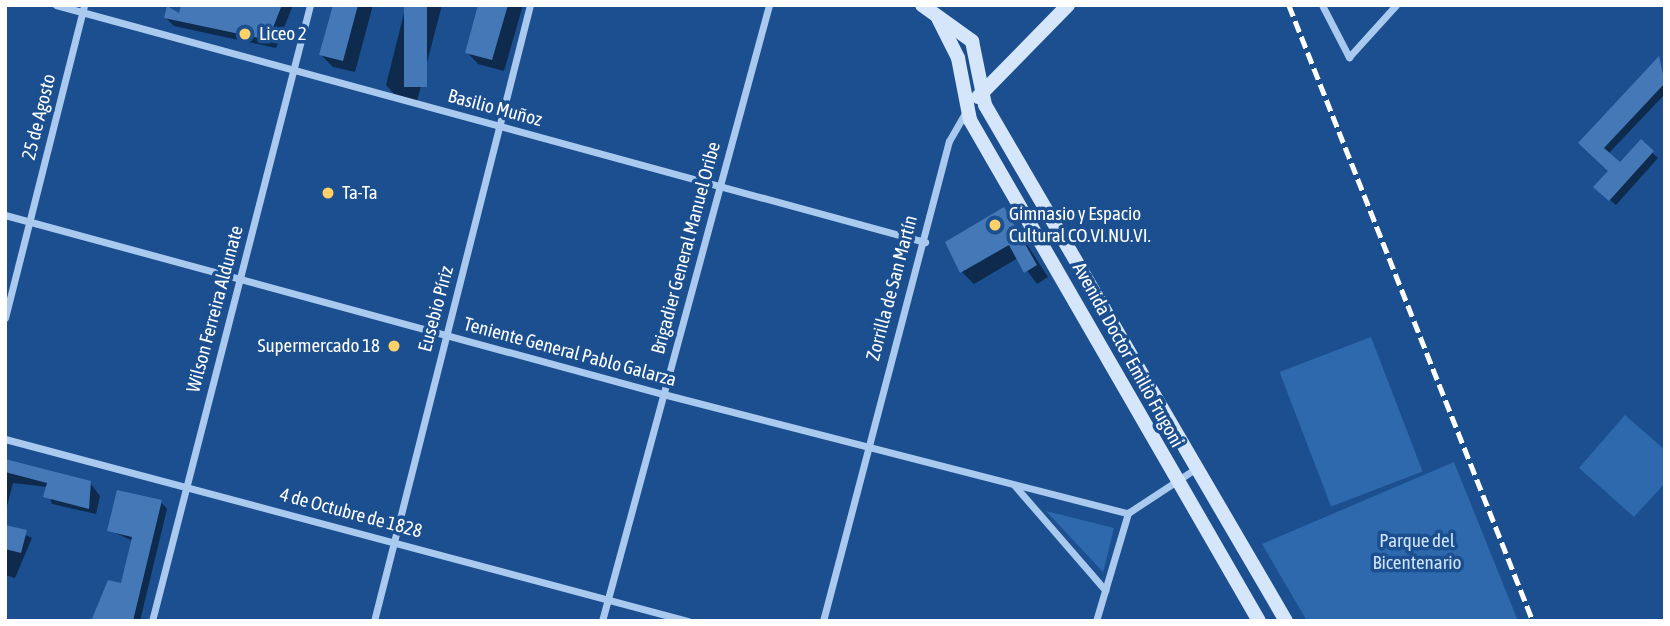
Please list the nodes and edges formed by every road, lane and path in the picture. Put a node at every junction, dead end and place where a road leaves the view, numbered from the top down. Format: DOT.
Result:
graph roads {
  1 [pos="56,5"];
  2 [pos="310,5"];
  3 [pos="530,5"];
  4 [pos="769,5"];
  5 [pos="922,5"];
  6 [pos="1068,5"];
  7 [pos="1322,5"];
  8 [pos="1396,5"];
  9 [pos="83,9"];
  10 [pos="939,18"];
  11 [pos="977,57"];
  12 [pos="1016,59"];
  13 [pos="294,71"];
  14 [pos="981,93"];
  15 [pos="966,111"];
  16 [pos="502,125"];
  17 [pos="719,185"];
  18 [pos="5,215"];
  19 [pos="29,221"];
  20 [pos="925,242"];
  21 [pos="1068,251"];
  22 [pos="1052,260"];
  23 [pos="240,278"];
  24 [pos="5,318"];
  25 [pos="445,334"];
  26 [pos="663,394"];
  27 [pos="5,439"];
  28 [pos="869,447"];
  29 [pos="1195,469"];
  30 [pos="1175,479"];
  31 [pos="1014,485"];
  32 [pos="186,486"];
  33 [pos="1128,513"];
  34 [pos="395,540"];
  35 [pos="1105,590"];
  36 [pos="608,600"];
  37 [pos="152,621"];
  38 [pos="374,621"];
  39 [pos="602,621"];
  40 [pos="688,621"];
  41 [pos="823,621"];
  42 [pos="1096,621"];
  43 [pos="1259,621"];
  44 [pos="1286,621"];
  1 -- 9 [label="street, Basilio Muñoz"];
  2 -- 13 [label="street, Wilson Ferreira Aldunate"];
  3 -- 16 [label="street, Eusebio Píriz"];
  4 -- 17 [label="street, Brigadier General Manuel Oribe"];
  5 -- 10 [label="street"];
  6 -- 12 [label="street, Zorrilla de San Martín"];
  7 -- 8 [label="street"];
  9 -- 13 [label="street, Basilio Muñoz"];
  9 -- 19 [label="street, 25 de Agosto"];
  10 -- 11 [label="street"];
  10 -- 15 [label="street, Avenida Doctor Emilio Frugoni"];
  11 -- 12 [label="street"];
  11 -- 14 [label="street, Avenida Doctor Emilio Frugoni"];
  12 -- 14 [label="street, Zorrilla de San Martín"];
  13 -- 16 [label="street, Basilio Muñoz"];
  13 -- 23 [label="street, Wilson Ferreira Aldunate"];
  14 -- 15 [label="street, Zorrilla de San Martín"];
  14 -- 21 [label="street, Avenida Doctor Emilio Frugoni"];
  15 -- 20 [label="street, Zorrilla de San Martín"];
  15 -- 22 [label="street, Avenida Doctor Emilio Frugoni"];
  16 -- 17 [label="street, Basilio Muñoz"];
  16 -- 25 [label="street, Eusebio Píriz"];
  17 -- 20 [label="street, Basilio Muñoz"];
  17 -- 26 [label="street, Brigadier General Manuel Oribe"];
  18 -- 19 [label="street, Teniente General Pablo Galarza"];
  19 -- 23 [label="street, Teniente General Pablo Galarza"];
  19 -- 24 [label="street, 25 de Agosto"];
  20 -- 28 [label="street, Zorrilla de San Martín"];
  21 -- 22 [label="street"];
  21 -- 29 [label="street, Avenida Doctor Emilio Frugoni"];
  22 -- 30 [label="street, Avenida Doctor Emilio Frugoni"];
  23 -- 25 [label="street, Teniente General Pablo Galarza"];
  23 -- 32 [label="street, Wilson Ferreira Aldunate"];
  25 -- 26 [label="street, Teniente General Pablo Galarza"];
  25 -- 34 [label="street, Eusebio Píriz"];
  26 -- 28 [label="street, Teniente General Pablo Galarza"];
  26 -- 36 [label="street, Brigadier General Manuel Oribe"];
  27 -- 32 [label="street, 4 de Octubre de 1828"];
  28 -- 31 [label="street, Teniente General Pablo Galarza"];
  28 -- 41 [label="street, Zorrilla de San Martín"];
  29 -- 30 [label="street"];
  29 -- 44 [label="street, Avenida Doctor Emilio Frugoni"];
  30 -- 33 [label="street"];
  30 -- 43 [label="street, Avenida Doctor Emilio Frugoni"];
  31 -- 33 [label="street, Teniente General Pablo Galarza"];
  31 -- 35 [label="street"];
  32 -- 34 [label="street, 4 de Octubre de 1828"];
  32 -- 37 [label="street, Wilson Ferreira Aldunate"];
  33 -- 35 [label="street"];
  34 -- 36 [label="street, 4 de Octubre de 1828"];
  34 -- 38 [label="street, Eusebio Píriz"];
  35 -- 42 [label="street"];
  36 -- 39 [label="street, Brigadier General Manuel Oribe"];
  36 -- 40 [label="street, 4 de Octubre de 1828"];
}
